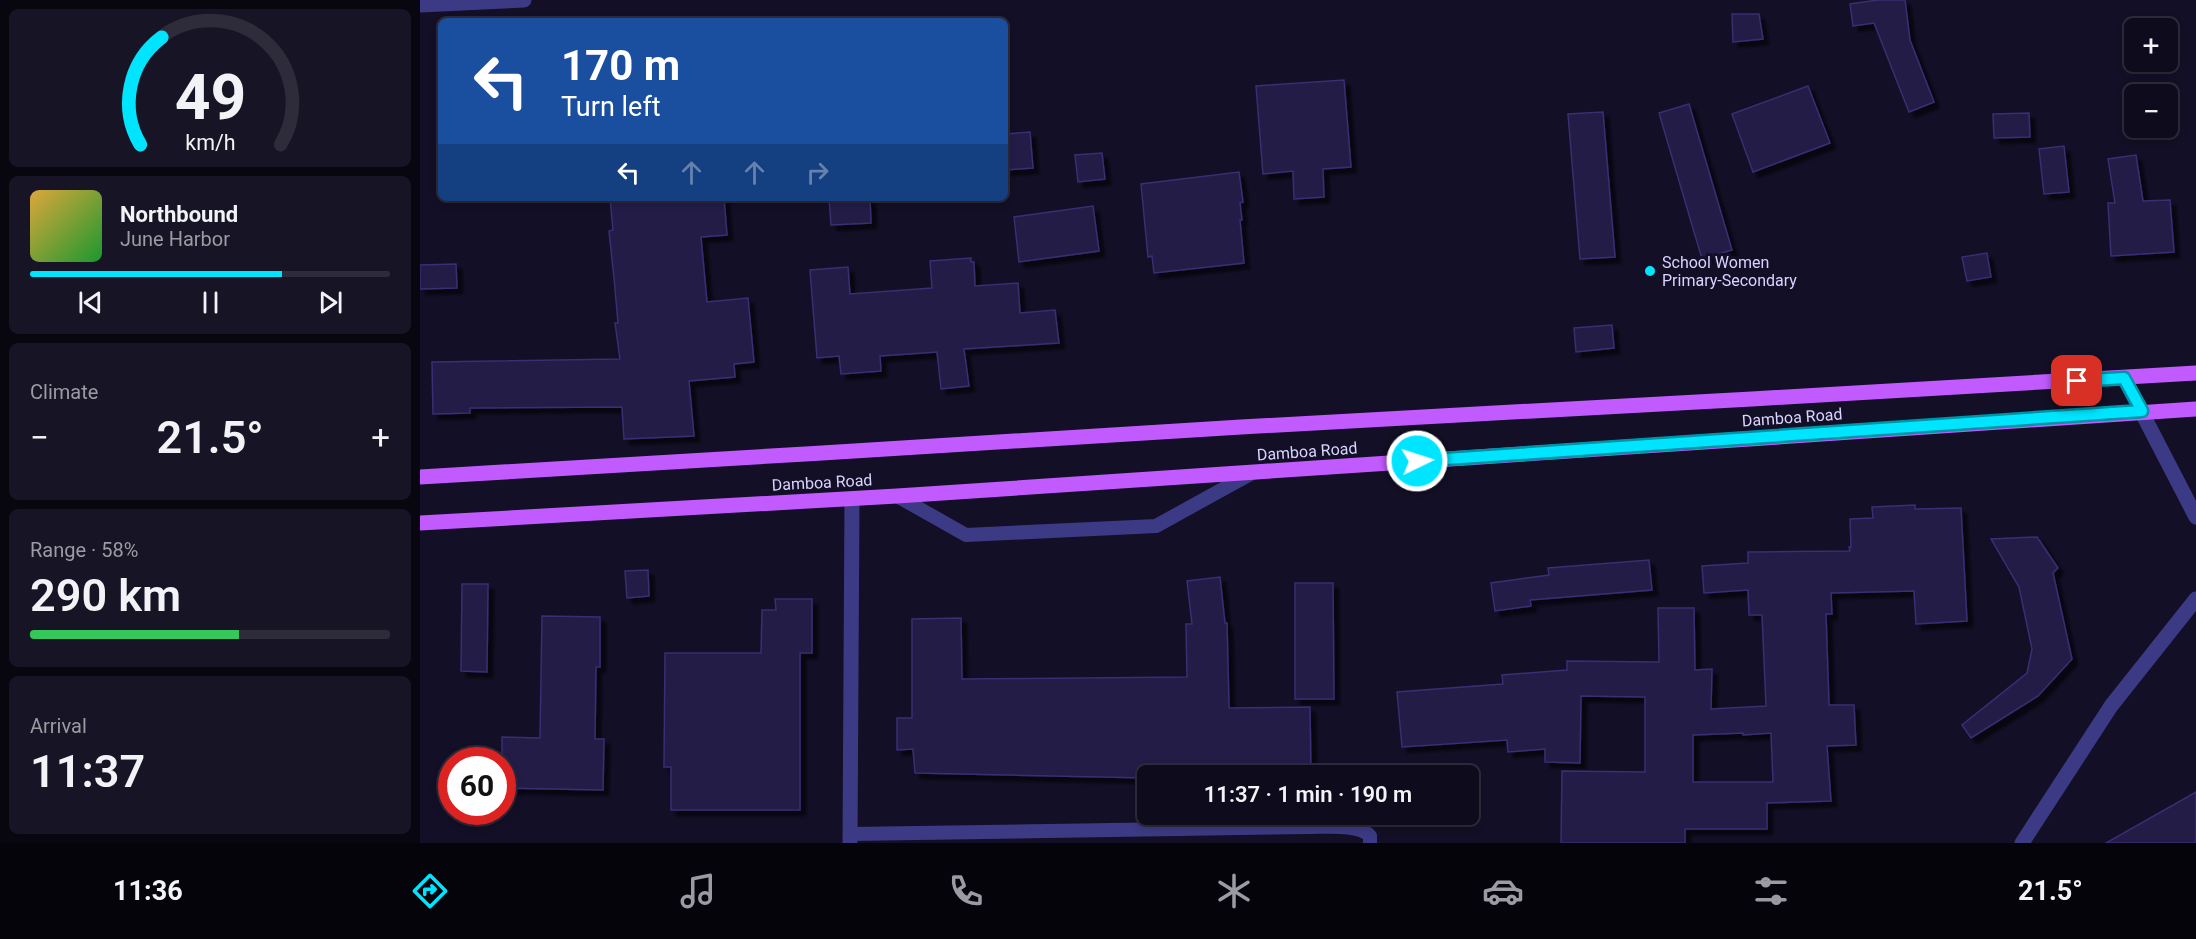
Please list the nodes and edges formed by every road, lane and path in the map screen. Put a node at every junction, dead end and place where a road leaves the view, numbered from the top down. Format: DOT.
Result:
graph roads {
  1 [pos="524,0"];
  2 [pos="420,5"];
  3 [pos="2196,373"];
  4 [pos="2124,378"];
  5 [pos="2196,408"];
  6 [pos="2142,411"];
  7 [pos="1253,472"];
  8 [pos="420,477"];
  9 [pos="897,496"];
  10 [pos="852,499"];
  11 [pos="2196,518"];
  12 [pos="420,523"];
  13 [pos="2196,599"];
  14 [pos="850,838"];
  15 [pos="1370,843"];
  16 [pos="2022,843"];
  1 -- 2 [label="street"];
  3 -- 4 [label="main road, Damboa Road"];
  4 -- 6 [label="street"];
  4 -- 8 [label="main road, Damboa Road"];
  5 -- 6 [label="main road, Damboa Road"];
  6 -- 7 [label="main road, Damboa Road"];
  6 -- 11 [label="street"];
  7 -- 9 [label="main road, Damboa Road"];
  7 -- 9 [label="lane"];
  9 -- 10 [label="main road, Damboa Road"];
  10 -- 12 [label="main road, Damboa Road"];
  10 -- 14 [label="street"];
  13 -- 16 [label="street"];
  14 -- 15 [label="lane"];
}
